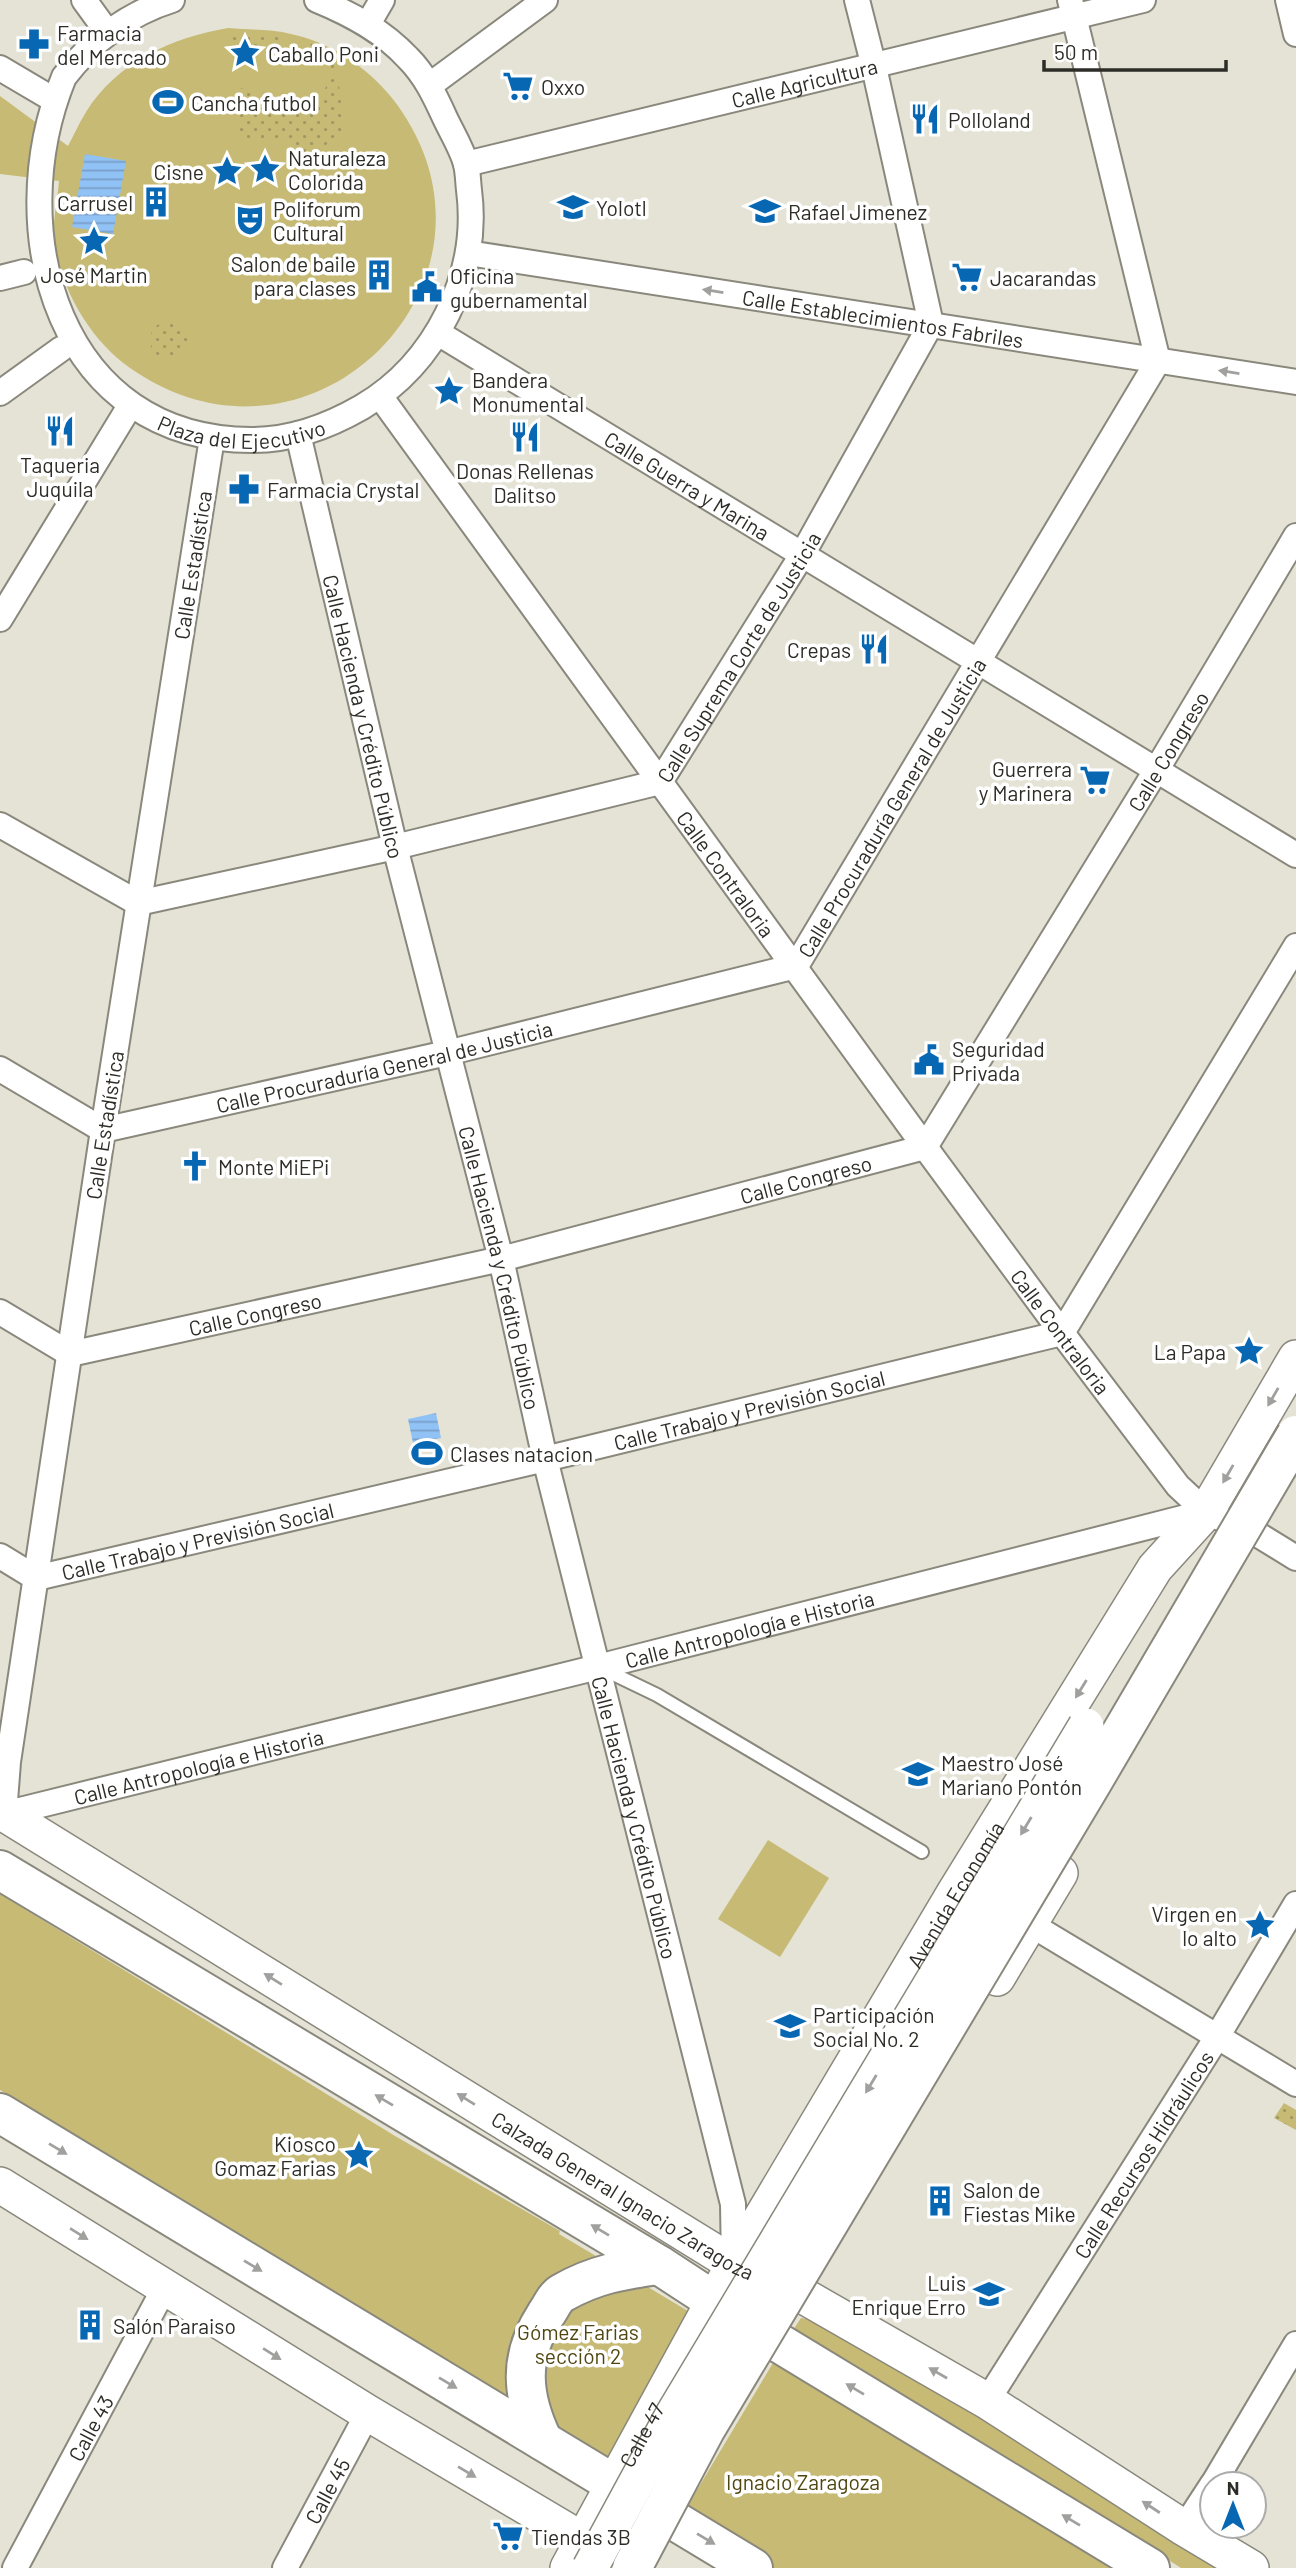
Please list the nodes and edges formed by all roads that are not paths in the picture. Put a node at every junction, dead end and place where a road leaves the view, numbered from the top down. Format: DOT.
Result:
graph roads {
  1 [pos="85,0"];
  2 [pos="172,0"];
  3 [pos="317,0"];
  4 [pos="382,0"];
  5 [pos="545,0"];
  6 [pos="857,0"];
  7 [pos="1143,0"];
  8 [pos="1288,0"];
  9 [pos="1073,8"];
  10 [pos="368,24"];
  11 [pos="108,33"];
  12 [pos="1296,34"];
  13 [pos="874,66"];
  14 [pos="0,68"];
  15 [pos="430,85"];
  16 [pos="49,97"];
  17 [pos="466,164"];
  18 [pos="17,209"];
  19 [pos="468,253"];
  20 [pos="15,267"];
  21 [pos="931,324"];
  22 [pos="438,333"];
  23 [pos="61,349"];
  24 [pos="1158,361"];
  25 [pos="1296,382"];
  26 [pos="0,393"];
  27 [pos="380,396"];
  28 [pos="128,409"];
  29 [pos="298,434"];
  30 [pos="212,438"];
  31 [pos="1296,536"];
  32 [pos="802,555"];
  33 [pos="0,619"];
  34 [pos="979,660"];
  35 [pos="1157,769"];
  36 [pos="660,782"];
  37 [pos="0,825"];
  38 [pos="395,847"];
  39 [pos="1296,855"];
  40 [pos="138,903"];
  41 [pos="1296,946"];
  42 [pos="796,966"];
  43 [pos="447,1053"];
  44 [pos="0,1069"];
  45 [pos="103,1130"];
  46 [pos="925,1147"];
  47 [pos="501,1259"];
  48 [pos="0,1312"];
  49 [pos="1062,1334"];
  50 [pos="70,1354"];
  51 [pos="1296,1358"];
  52 [pos="1296,1435"];
  53 [pos="545,1459"];
  54 [pos="1296,1468"];
  55 [pos="1206,1512"];
  56 [pos="1257,1534"];
  57 [pos="0,1556"];
  58 [pos="1296,1558"];
  59 [pos="36,1578"];
  60 [pos="598,1667"];
  61 [pos="2,1812"];
  62 [pos="922,1852"];
  63 [pos="0,1870"];
  64 [pos="1296,1905"];
  65 [pos="1030,1924"];
  66 [pos="1217,2037"];
  67 [pos="1296,2084"];
  68 [pos="0,2113"];
  69 [pos="789,2169"];
  70 [pos="0,2185"];
  71 [pos="856,2205"];
  72 [pos="734,2264"];
  73 [pos="659,2265"];
  74 [pos="165,2287"];
  75 [pos="802,2295"];
  76 [pos="714,2299"];
  77 [pos="775,2340"];
  78 [pos="1296,2344"];
  79 [pos="987,2402"];
  80 [pos="368,2413"];
  81 [pos="543,2441"];
  82 [pos="1221,2470"];
  83 [pos="614,2484"];
  84 [pos="1198,2506"];
  85 [pos="673,2519"];
  86 [pos="1184,2528"];
  87 [pos="580,2559"];
  88 [pos="15,2568"];
  89 [pos="285,2568"];
  90 [pos="631,2568"];
  91 [pos="649,2568"];
  92 [pos="753,2568"];
  93 [pos="1150,2568"];
  94 [pos="1251,2568"];
  1 -- 11 [label="street"];
  2 -- 11 [label="street"];
  3 -- 10 [label="street, Plaza del Ejecutivo"];
  4 -- 10 [label="street"];
  5 -- 15 [label="street"];
  6 -- 13 [label="street"];
  7 -- 9 [label="street, Calle Agricultura"];
  8 -- 12 [label="street"];
  9 -- 13 [label="street, Calle Agricultura"];
  9 -- 24 [label="street"];
  10 -- 15 [label="street, Plaza del Ejecutivo"];
  11 -- 16 [label="street"];
  13 -- 17 [label="street, Calle Agricultura"];
  13 -- 21 [label="street"];
  14 -- 16 [label="street"];
  15 -- 17 [label="street, Plaza del Ejecutivo"];
  16 -- 18 [label="street"];
  17 -- 19 [label="street, Plaza del Ejecutivo"];
  21 -- 19 [label="street, Calle Establecimientos Fabriles, one-way"];
  19 -- 22 [label="street, Plaza del Ejecutivo"];
  20 -- 23 [label="street, Plaza del Ejecutivo"];
  21 -- 24 [label="street, Calle Establecimientos Fabriles"];
  21 -- 32 [label="street, Calle Suprema Corte de Justicia"];
  22 -- 27 [label="street, Plaza del Ejecutivo"];
  22 -- 32 [label="street, Calle Guerra y Marina"];
  23 -- 26 [label="street"];
  23 -- 28 [label="street, Plaza del Ejecutivo"];
  25 -- 24 [label="street, Calle Establecimientos Fabriles, one-way"];
  24 -- 34 [label="street, Calle Procuraduría General de Justicia"];
  27 -- 29 [label="street, Plaza del Ejecutivo"];
  27 -- 36 [label="street, Calle Contraloria"];
  28 -- 30 [label="street, Plaza del Ejecutivo"];
  28 -- 33 [label="street"];
  29 -- 30 [label="street, Plaza del Ejecutivo"];
  29 -- 38 [label="street, Calle Hacienda y Crédito Público"];
  30 -- 40 [label="street, Calle Estadística"];
  31 -- 35 [label="street, Calle Congreso"];
  32 -- 34 [label="street, Calle Guerra y Marina"];
  32 -- 36 [label="street, Calle Suprema Corte de Justicia"];
  34 -- 35 [label="street, Calle Guerra y Marina"];
  34 -- 42 [label="street, Calle Procuraduría General de Justicia"];
  35 -- 39 [label="street, Calle Guerra y Marina"];
  35 -- 46 [label="street, Calle Congreso"];
  36 -- 38 [label="street, Calle Suprema Corte de Justicia"];
  36 -- 42 [label="street, Calle Contraloria"];
  37 -- 40 [label="street"];
  38 -- 40 [label="street, Calle Suprema Corte de Justicia"];
  38 -- 43 [label="street, Calle Hacienda y Crédito Público"];
  40 -- 45 [label="street, Calle Estadística"];
  41 -- 49 [label="street"];
  42 -- 43 [label="street, Calle Procuraduría General de Justicia"];
  42 -- 46 [label="street, Calle Contraloria"];
  43 -- 45 [label="street, Calle Procuraduría General de Justicia"];
  43 -- 47 [label="street, Calle Hacienda y Crédito Público"];
  44 -- 45 [label="street"];
  45 -- 50 [label="street, Calle Estadística"];
  46 -- 47 [label="street, Calle Congreso"];
  46 -- 49 [label="street, Calle Contraloria"];
  47 -- 50 [label="street, Calle Congreso"];
  47 -- 53 [label="street, Calle Hacienda y Crédito Público"];
  48 -- 50 [label="street"];
  49 -- 53 [label="street, Calle Trabajo y Previsión Social"];
  49 -- 55 [label="street, Calle Contraloria"];
  50 -- 59 [label="street, Calle Estadística"];
  51 -- 55 [label="main road, Avenida Economía, one-way"];
  52 -- 90 [label="main road, bridge"];
  53 -- 59 [label="street, Calle Trabajo y Previsión Social"];
  53 -- 60 [label="street, Calle Hacienda y Crédito Público"];
  54 -- 56 [label="main road"];
  55 -- 56 [label="street, Calle Contraloria"];
  55 -- 60 [label="street, Calle Antropología e Historia"];
  55 -- 69 [label="main road, Avenida Economía, one-way"];
  55 -- 87 [label="main road, one-way, bridge"];
  56 -- 58 [label="street, Calle Contraloria"];
  56 -- 65 [label="main road"];
  57 -- 59 [label="street, Calle Trabajo y Previsión Social"];
  59 -- 61 [label="street, Calle Estadística"];
  60 -- 61 [label="street, Calle Antropología e Historia"];
  60 -- 62 [label="lane"];
  60 -- 72 [label="street, Calle Hacienda y Crédito Público"];
  72 -- 61 [label="main road, Calzada General Ignacio Zaragoza, one-way"];
  73 -- 63 [label="main road, Calzada General Ignacio Zaragoza, one-way"];
  64 -- 66 [label="street, Calle Recursos Hidráulicos"];
  65 -- 66 [label="street"];
  65 -- 71 [label="main road"];
  66 -- 67 [label="street"];
  66 -- 79 [label="street, Calle Recursos Hidráulicos"];
  68 -- 81 [label="main road, one-way"];
  69 -- 71 [label="main road"];
  69 -- 72 [label="main road, Avenida Economía"];
  70 -- 74 [label="main road, one-way"];
  71 -- 75 [label="main road"];
  72 -- 75 [label="main road, Calzada General Ignacio Zaragoza"];
  72 -- 76 [label="main road, Avenida Economía"];
  73 -- 76 [label="main road, Calzada General Ignacio Zaragoza"];
  73 -- 81 [label="main road"];
  74 -- 80 [label="main road, one-way"];
  74 -- 88 [label="street, Calle 43"];
  75 -- 77 [label="main road"];
  79 -- 75 [label="main road, Calzada General Ignacio Zaragoza, one-way"];
  76 -- 77 [label="main road, Calzada General Ignacio Zaragoza"];
  76 -- 83 [label="main road, Calle 47"];
  77 -- 85 [label="main road"];
  93 -- 77 [label="main road, Calzada General Ignacio Zaragoza, one-way"];
  78 -- 82 [label="street"];
  86 -- 79 [label="main road, Calzada General Ignacio Zaragoza, one-way"];
  80 -- 87 [label="main road, one-way"];
  80 -- 89 [label="street, Calle 45"];
  81 -- 83 [label="main road"];
  83 -- 85 [label="main road"];
  83 -- 87 [label="main road, Calle 47"];
  84 -- 86 [label="street"];
  85 -- 91 [label="main road"];
  85 -- 92 [label="main road, one-way"];
  86 -- 94 [label="main road, Calzada General Ignacio Zaragoza"];
  87 -- 90 [label="main road"];
}
